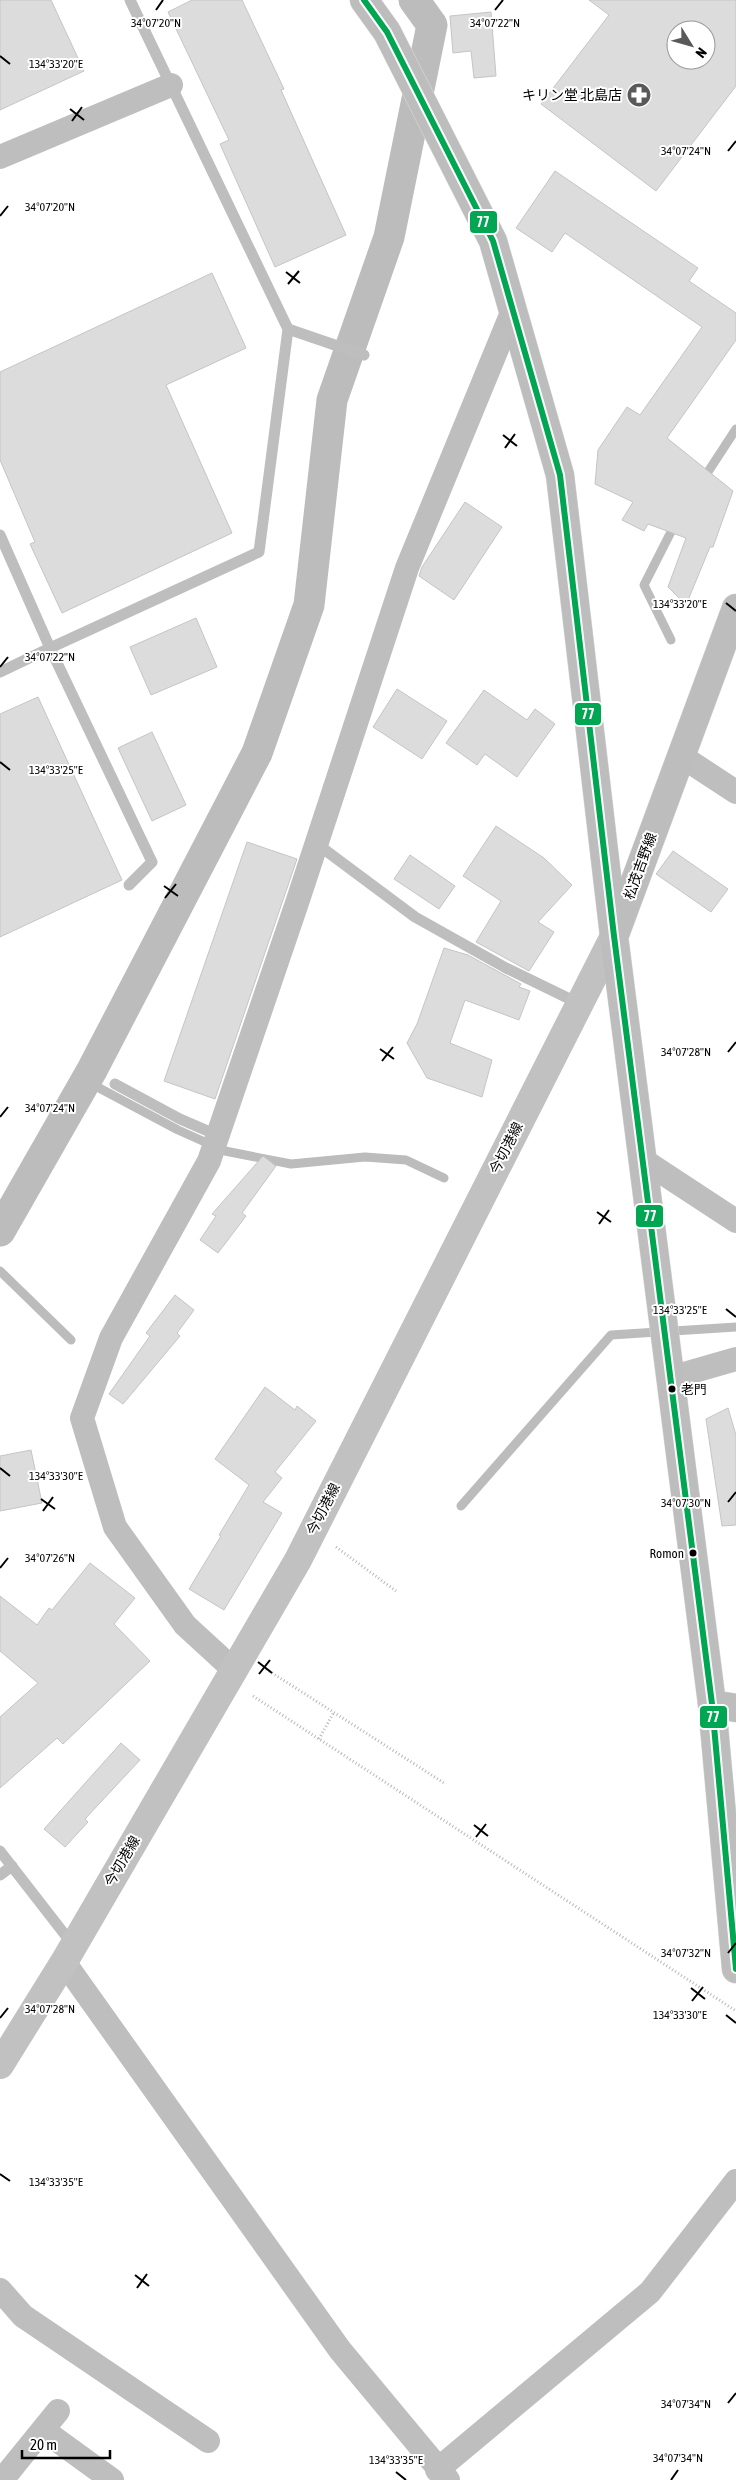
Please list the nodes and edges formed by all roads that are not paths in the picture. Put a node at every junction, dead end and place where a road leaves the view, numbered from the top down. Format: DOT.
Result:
graph roads {
  1 [pos="130,0"];
  2 [pos="364,0"];
  3 [pos="171,85"];
  4 [pos="0,157"];
  5 [pos="513,310"];
  6 [pos="288,329"];
  7 [pos="364,355"];
  8 [pos="0,535"];
  9 [pos="736,608"];
  10 [pos="50,648"];
  11 [pos="0,672"];
  12 [pos="681,756"];
  13 [pos="736,792"];
  14 [pos="316,844"];
  15 [pos="129,885"];
  16 [pos="614,936"];
  17 [pos="580,1004"];
  18 [pos="115,1084"];
  19 [pos="217,1136"];
  20 [pos="643,1160"];
  21 [pos="736,1221"];
  22 [pos="736,1359"];
  23 [pos="670,1378"];
  24 [pos="235,1668"];
  25 [pos="724,1706"];
  26 [pos="0,1851"];
  27 [pos="12,1866"];
  28 [pos="0,1875"];
  29 [pos="68,1954"];
  30 [pos="736,1969"];
  31 [pos="0,2065"];
  32 [pos="736,2181"];
  33 [pos="0,2290"];
  34 [pos="58,2411"];
  35 [pos="42,2430"];
  36 [pos="208,2440"];
  37 [pos="442,2475"];
  38 [pos="2,2480"];
  39 [pos="112,2480"];
  1 -- 3 [label="lane"];
  2 -- 5 [label="main road"];
  3 -- 4 [label="street"];
  3 -- 6 [label="lane"];
  5 -- 14 [label="street"];
  5 -- 16 [label="main road"];
  6 -- 7 [label="lane"];
  6 -- 10 [label="lane"];
  8 -- 10 [label="lane"];
  9 -- 12 [label="main road, 松茂吉野線"];
  10 -- 11 [label="lane"];
  10 -- 15 [label="lane"];
  12 -- 13 [label="street"];
  12 -- 16 [label="main road, 松茂吉野線"];
  14 -- 17 [label="lane"];
  14 -- 19 [label="street"];
  16 -- 17 [label="main road, 今切港線"];
  16 -- 20 [label="main road, 松茂吉野線"];
  17 -- 24 [label="main road, 今切港線"];
  18 -- 19 [label="lane"];
  19 -- 24 [label="street"];
  20 -- 21 [label="street"];
  20 -- 23 [label="main road, 松茂吉野線"];
  22 -- 23 [label="street"];
  23 -- 25 [label="main road, 松茂吉野線"];
  24 -- 29 [label="main road, 今切港線"];
  25 -- 30 [label="main road, 松茂吉野線"];
  26 -- 27 [label="lane"];
  27 -- 28 [label="lane"];
  27 -- 29 [label="lane"];
  29 -- 31 [label="main road, 今切港線"];
  29 -- 37 [label="street"];
  32 -- 37 [label="street"];
  33 -- 36 [label="street"];
  34 -- 35 [label="street"];
  35 -- 38 [label="street"];
  35 -- 39 [label="street"];
}
